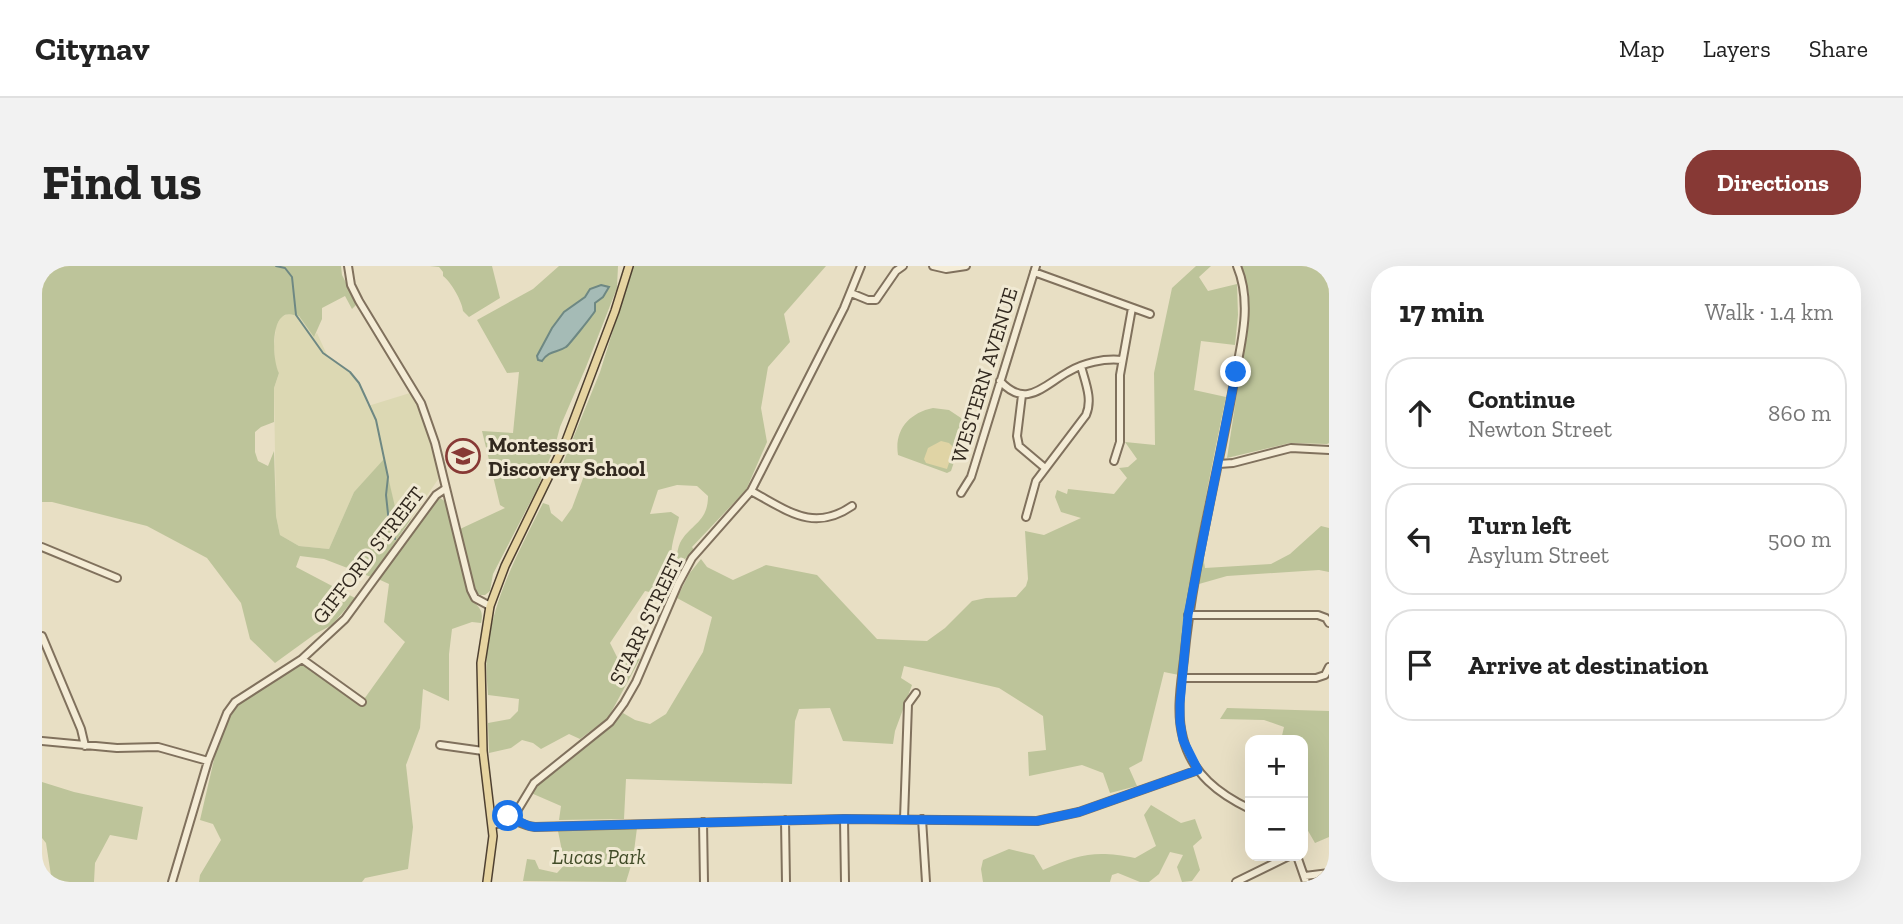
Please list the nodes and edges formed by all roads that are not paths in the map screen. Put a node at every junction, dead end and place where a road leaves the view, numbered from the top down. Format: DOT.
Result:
graph roads {
  1 [pos="348,266"];
  2 [pos="629,266"];
  3 [pos="862,266"];
  4 [pos="903,266"];
  5 [pos="933,266"];
  6 [pos="966,266"];
  7 [pos="1237,266"];
  8 [pos="1035,269"];
  9 [pos="851,293"];
  10 [pos="1132,308"];
  11 [pos="1150,314"];
  12 [pos="1122,359"];
  13 [pos="1081,366"];
  14 [pos="1000,381"];
  15 [pos="1022,395"];
  16 [pos="1329,450"];
  17 [pos="1114,461"];
  18 [pos="1219,464"];
  19 [pos="1045,468"];
  20 [pos="445,489"];
  21 [pos="751,491"];
  22 [pos="961,493"];
  23 [pos="852,506"];
  24 [pos="1026,517"];
  25 [pos="42,547"];
  26 [pos="117,578"];
  27 [pos="490,606"];
  28 [pos="1188,615"];
  29 [pos="1329,623"];
  30 [pos="42,636"];
  31 [pos="302,659"];
  32 [pos="1329,667"];
  33 [pos="1182,678"];
  34 [pos="916,693"];
  35 [pos="362,702"];
  36 [pos="42,741"];
  37 [pos="439,745"];
  38 [pos="85,746"];
  39 [pos="483,751"];
  40 [pos="208,761"];
  41 [pos="1198,770"];
  42 [pos="1245,806"];
  43 [pos="491,815"];
  44 [pos="513,818"];
  45 [pos="844,819"];
  46 [pos="904,819"];
  47 [pos="922,819"];
  48 [pos="785,820"];
  49 [pos="703,822"];
  50 [pos="492,825"];
  51 [pos="1279,861"];
  52 [pos="1299,861"];
  53 [pos="1329,873"];
  54 [pos="1306,879"];
  55 [pos="172,882"];
  56 [pos="486,882"];
  57 [pos="704,882"];
  58 [pos="786,882"];
  59 [pos="845,882"];
  60 [pos="926,882"];
  61 [pos="1236,882"];
  1 -- 20 [label="street"];
  2 -- 27 [label="main road"];
  3 -- 9 [label="street, STARR STREET"];
  4 -- 9 [label="street"];
  5 -- 6 [label="street"];
  7 -- 18 [label="street"];
  8 -- 10 [label="street"];
  8 -- 14 [label="street, WESTERN AVENUE"];
  9 -- 21 [label="street, STARR STREET"];
  10 -- 11 [label="street"];
  10 -- 12 [label="street"];
  12 -- 13 [label="street"];
  12 -- 17 [label="street"];
  13 -- 15 [label="street"];
  13 -- 19 [label="street"];
  14 -- 15 [label="street"];
  14 -- 22 [label="street, WESTERN AVENUE"];
  15 -- 19 [label="street"];
  16 -- 18 [label="street"];
  18 -- 28 [label="street"];
  19 -- 24 [label="street"];
  20 -- 27 [label="street"];
  20 -- 31 [label="street, GIFFORD STREET"];
  21 -- 23 [label="street"];
  21 -- 44 [label="street, STARR STREET"];
  25 -- 26 [label="street"];
  27 -- 39 [label="main road"];
  28 -- 29 [label="street"];
  28 -- 33 [label="street"];
  30 -- 38 [label="street"];
  31 -- 35 [label="street"];
  31 -- 40 [label="street, GIFFORD STREET"];
  32 -- 33 [label="street"];
  33 -- 41 [label="street"];
  34 -- 46 [label="street"];
  36 -- 38 [label="street"];
  37 -- 39 [label="street"];
  38 -- 40 [label="street"];
  39 -- 43 [label="main road"];
  40 -- 55 [label="street, GIFFORD STREET"];
  41 -- 42 [label="street"];
  41 -- 47 [label="street"];
  43 -- 44 [label="street"];
  43 -- 50 [label="main road"];
  44 -- 49 [label="street"];
  44 -- 50 [label="street"];
  45 -- 46 [label="street"];
  45 -- 48 [label="street"];
  45 -- 59 [label="street"];
  46 -- 47 [label="street"];
  47 -- 60 [label="street"];
  48 -- 49 [label="street"];
  48 -- 58 [label="street"];
  49 -- 57 [label="street"];
  50 -- 56 [label="main road"];
  51 -- 61 [label="street"];
  52 -- 54 [label="street"];
  53 -- 54 [label="street"];
}
